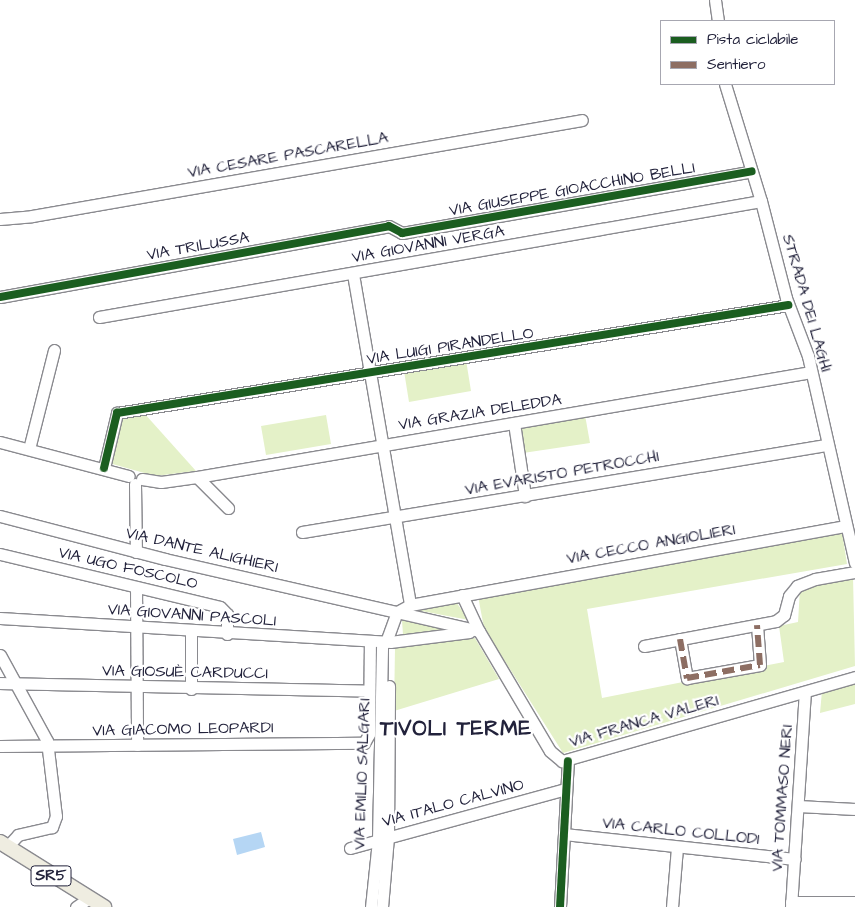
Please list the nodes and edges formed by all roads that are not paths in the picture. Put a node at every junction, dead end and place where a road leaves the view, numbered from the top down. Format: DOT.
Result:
graph roads {
  1 [pos="715,0"];
  2 [pos="718,20"];
  3 [pos="724,85"];
  4 [pos="582,120"];
  5 [pos="752,171"];
  6 [pos="761,200"];
  7 [pos="0,219"];
  8 [pos="398,233"];
  9 [pos="353,274"];
  10 [pos="0,297"];
  11 [pos="788,305"];
  12 [pos="99,317"];
  13 [pos="54,350"];
  14 [pos="811,372"];
  15 [pos="370,373"];
  16 [pos="514,424"];
  17 [pos="0,442"];
  18 [pos="826,444"];
  19 [pos="382,445"];
  20 [pos="29,449"];
  21 [pos="104,468"];
  22 [pos="197,477"];
  23 [pos="140,480"];
  24 [pos="525,496"];
  25 [pos="228,508"];
  26 [pos="0,516"];
  27 [pos="396,517"];
  28 [pos="846,526"];
  29 [pos="302,532"];
  30 [pos="136,552"];
  31 [pos="0,554"];
  32 [pos="855,563"];
  33 [pos="855,572"];
  34 [pos="136,587"];
  35 [pos="462,595"];
  36 [pos="410,605"];
  37 [pos="397,612"];
  38 [pos="0,618"];
  39 [pos="757,625"];
  40 [pos="136,628"];
  41 [pos="191,631"];
  42 [pos="478,631"];
  43 [pos="227,634"];
  44 [pos="680,639"];
  45 [pos="370,641"];
  46 [pos="386,642"];
  47 [pos="644,646"];
  48 [pos="0,655"];
  49 [pos="855,677"];
  50 [pos="0,683"];
  51 [pos="15,684"];
  52 [pos="137,687"];
  53 [pos="191,688"];
  54 [pos="369,691"];
  55 [pos="805,692"];
  56 [pos="138,745"];
  57 [pos="0,746"];
  58 [pos="48,747"];
  59 [pos="550,751"];
  60 [pos="568,761"];
  61 [pos="566,784"];
  62 [pos="798,806"];
  63 [pos="855,809"];
  64 [pos="564,834"];
  65 [pos="383,839"];
  66 [pos="4,844"];
  67 [pos="677,846"];
  68 [pos="350,848"];
  69 [pos="795,859"];
  70 [pos="88,899"];
  71 [pos="855,902"];
  72 [pos="791,905"];
  73 [pos="76,907"];
  74 [pos="104,907"];
  75 [pos="371,907"];
  76 [pos="382,907"];
  77 [pos="560,907"];
  78 [pos="672,907"];
  1 -- 2 [label="street"];
  3 -- 5 [label="street, STRADA DEI LAGHI"];
  4 -- 7 [label="street, VIA CESARE PASCARELLA"];
  5 -- 6 [label="street, STRADA DEI LAGHI"];
  5 -- 8 [label="street, VIA GIUSEPPE GIOACCHINO BELLI"];
  6 -- 9 [label="street, VIA GIOVANNI VERGA"];
  6 -- 11 [label="street, STRADA DEI LAGHI"];
  8 -- 10 [label="street, VIA TRILUSSA"];
  9 -- 12 [label="street, VIA GIOVANNI VERGA"];
  9 -- 15 [label="street"];
  11 -- 14 [label="street, STRADA DEI LAGHI"];
  11 -- 15 [label="street, VIA LUIGI PIRANDELLO"];
  13 -- 20 [label="street"];
  14 -- 16 [label="street, VIA GRAZIA DELEDDA"];
  14 -- 18 [label="street, STRADA DEI LAGHI"];
  15 -- 19 [label="street"];
  15 -- 21 [label="street, VIA LUIGI PIRANDELLO"];
  16 -- 19 [label="street, VIA GRAZIA DELEDDA"];
  16 -- 24 [label="street"];
  17 -- 20 [label="street"];
  18 -- 24 [label="street, VIA EVARISTO PETROCCHI"];
  18 -- 28 [label="street, STRADA DEI LAGHI"];
  19 -- 22 [label="street, VIA GRAZIA DELEDDA"];
  19 -- 27 [label="street"];
  20 -- 21 [label="street"];
  21 -- 23 [label="street"];
  22 -- 23 [label="street, VIA GRAZIA DELEDDA"];
  22 -- 25 [label="street"];
  23 -- 30 [label="street"];
  24 -- 27 [label="street, VIA EVARISTO PETROCCHI"];
  26 -- 30 [label="street, VIA DANTE ALIGHIERI"];
  27 -- 29 [label="street, VIA EVARISTO PETROCCHI"];
  27 -- 36 [label="street"];
  28 -- 32 [label="street, STRADA DEI LAGHI"];
  28 -- 35 [label="street, VIA CECCO ANGIOLIERI"];
  30 -- 37 [label="street, VIA DANTE ALIGHIERI"];
  31 -- 34 [label="street, VIA UGO FOSCOLO"];
  33 -- 39 [label="street"];
  34 -- 40 [label="street"];
  34 -- 43 [label="street, VIA UGO FOSCOLO"];
  35 -- 36 [label="street, VIA CECCO ANGIOLIERI"];
  35 -- 42 [label="street, VIA FRANCA VALERI"];
  36 -- 37 [label="street, VIA CECCO ANGIOLIERI"];
  37 -- 42 [label="street, VIA DANTE ALIGHIERI"];
  37 -- 46 [label="street, VIA EMILIO SALGARI"];
  38 -- 40 [label="street, VIA GIOVANNI PASCOLI"];
  39 -- 44 [label="street"];
  39 -- 44 [label="street"];
  40 -- 41 [label="street, VIA GIOVANNI PASCOLI"];
  40 -- 52 [label="street"];
  41 -- 43 [label="street, VIA GIOVANNI PASCOLI"];
  41 -- 53 [label="street"];
  42 -- 46 [label="street, VIA GIOVANNI PASCOLI"];
  42 -- 59 [label="street, VIA FRANCA VALERI"];
  43 -- 45 [label="street, VIA GIOVANNI PASCOLI"];
  44 -- 47 [label="street"];
  45 -- 46 [label="street, VIA GIOVANNI PASCOLI"];
  45 -- 54 [label="street"];
  46 -- 65 [label="street, VIA EMILIO SALGARI"];
  48 -- 51 [label="street"];
  49 -- 55 [label="street, VIA FRANCA VALERI"];
  50 -- 51 [label="street, VIA GIOSUÈ CARDUCCI"];
  51 -- 52 [label="street, VIA GIOSUÈ CARDUCCI"];
  51 -- 58 [label="street"];
  52 -- 53 [label="street, VIA GIOSUÈ CARDUCCI"];
  52 -- 56 [label="street"];
  53 -- 54 [label="street, VIA GIOSUÈ CARDUCCI"];
  54 -- 56 [label="street, VIA GIACOMO LEOPARDI"];
  55 -- 60 [label="street, VIA FRANCA VALERI"];
  55 -- 62 [label="street, VIA TOMMASO NERI"];
  56 -- 58 [label="street, VIA GIACOMO LEOPARDI"];
  57 -- 58 [label="street, VIA GIACOMO LEOPARDI"];
  58 -- 66 [label="street"];
  59 -- 60 [label="street, VIA FRANCA VALERI"];
  59 -- 61 [label="street"];
  60 -- 61 [label="street"];
  61 -- 64 [label="street"];
  61 -- 65 [label="street, VIA ITALO CALVINO"];
  62 -- 63 [label="street"];
  62 -- 69 [label="street, VIA TOMMASO NERI"];
  64 -- 67 [label="street, VIA CARLO COLLODI"];
  64 -- 77 [label="street"];
  65 -- 68 [label="street, VIA ITALO CALVINO"];
  65 -- 75 [label="street, VIA EMILIO SALGARI"];
  65 -- 76 [label="street, VIA EMILIO SALGARI"];
  66 -- 70 [label="main road, SR5"];
  67 -- 69 [label="street, VIA CARLO COLLODI"];
  67 -- 78 [label="street"];
  69 -- 72 [label="street, VIA TOMMASO NERI"];
  70 -- 73 [label="street"];
  70 -- 74 [label="main road, SR5"];
  71 -- 72 [label="street"];
}
